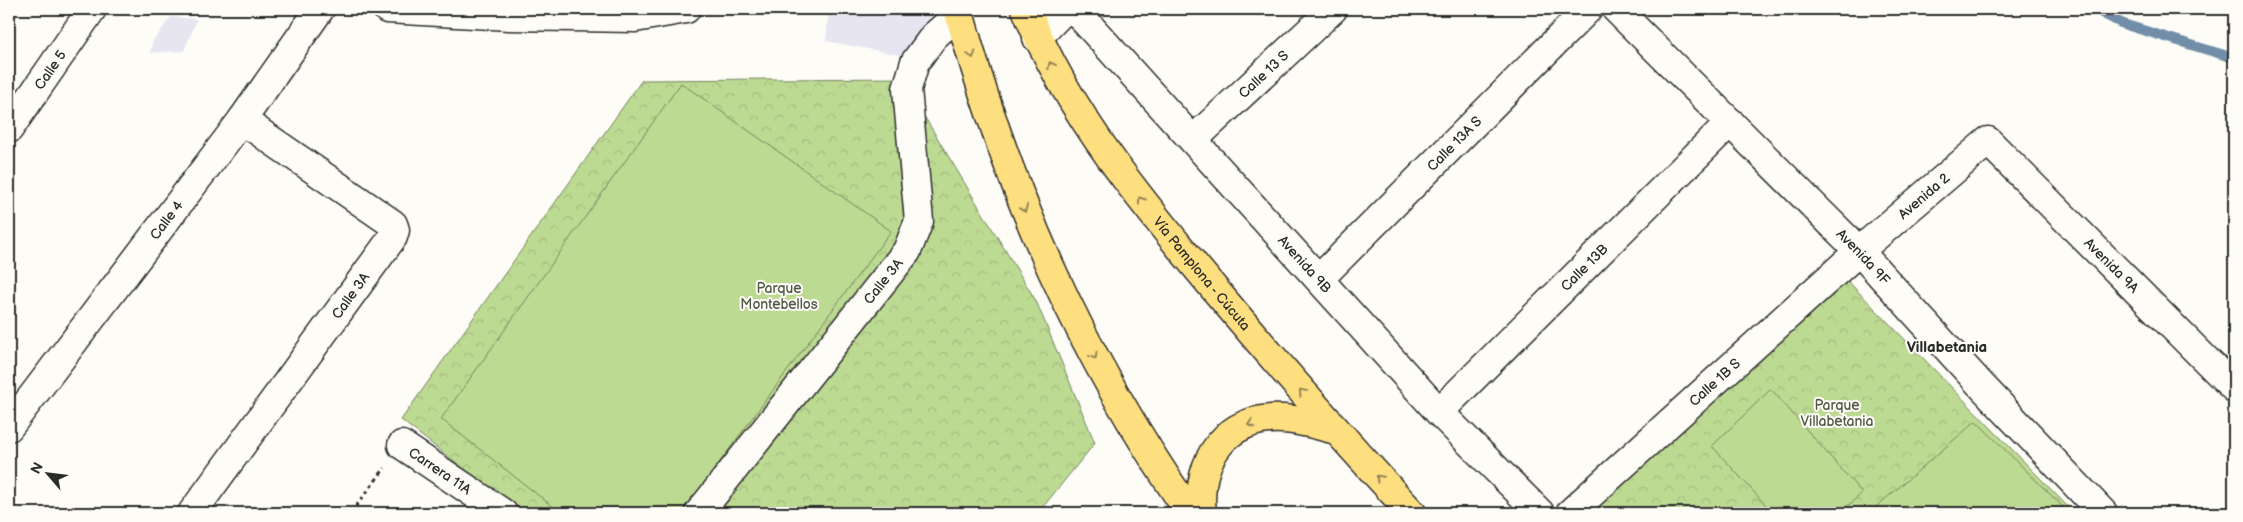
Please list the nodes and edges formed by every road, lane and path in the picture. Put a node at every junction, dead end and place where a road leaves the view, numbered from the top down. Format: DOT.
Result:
graph roads {
  1 [pos="92,9"];
  2 [pos="320,9"];
  3 [pos="387,9"];
  4 [pos="1026,9"];
  5 [pos="1066,9"];
  6 [pos="1074,9"];
  7 [pos="1333,9"];
  8 [pos="1588,9"];
  9 [pos="1616,9"];
  10 [pos="675,10"];
  11 [pos="959,11"];
  12 [pos="1037,38"];
  13 [pos="242,120"];
  14 [pos="1730,122"];
  15 [pos="9,129"];
  16 [pos="1194,139"];
  17 [pos="1988,142"];
  18 [pos="1859,251"];
  19 [pos="1320,278"];
  20 [pos="2234,388"];
  21 [pos="1439,412"];
  22 [pos="9,427"];
  23 [pos="1333,428"];
  24 [pos="402,445"];
  25 [pos="192,513"];
  26 [pos="351,513"];
  27 [pos="503,513"];
  28 [pos="699,513"];
  29 [pos="1190,513"];
  30 [pos="1202,513"];
  31 [pos="1412,513"];
  32 [pos="1540,513"];
  33 [pos="1570,513"];
  34 [pos="2103,513"];
  1 -- 15 [label="street, Calle 5"];
  2 -- 13 [label="street, Calle 4"];
  3 -- 10 [label="street"];
  4 -- 12 [label="highway, Vía Pamplona - Cúcuta"];
  5 -- 12 [label="street"];
  6 -- 16 [label="street, Avenida 9B"];
  7 -- 16 [label="street, Calle 13 S"];
  8 -- 19 [label="street, Calle 13A S"];
  9 -- 14 [label="street, Avenida 9F"];
  11 -- 28 [label="street, Calle 3A"];
  11 -- 29 [label="highway, one-way"];
  23 -- 12 [label="highway, Vía Pamplona - Cúcuta, one-way"];
  13 -- 22 [label="street, Calle 4"];
  13 -- 25 [label="street, Calle 3A"];
  14 -- 18 [label="street, Avenida 9F"];
  14 -- 21 [label="street, Calle 13B"];
  16 -- 19 [label="street, Avenida 9B"];
  17 -- 18 [label="street, Avenida 2"];
  17 -- 20 [label="street, Avenida 9A"];
  18 -- 33 [label="street, Calle 1B S"];
  18 -- 34 [label="street, Avenida 9F"];
  19 -- 21 [label="street, Avenida 9B"];
  21 -- 32 [label="street, Avenida 9B"];
  23 -- 30 [label="highway, one-way"];
  31 -- 23 [label="highway, Vía Pamplona - Cúcuta, one-way"];
  24 -- 26 [label="path"];
  24 -- 27 [label="street, Carrera 11A"];
}
